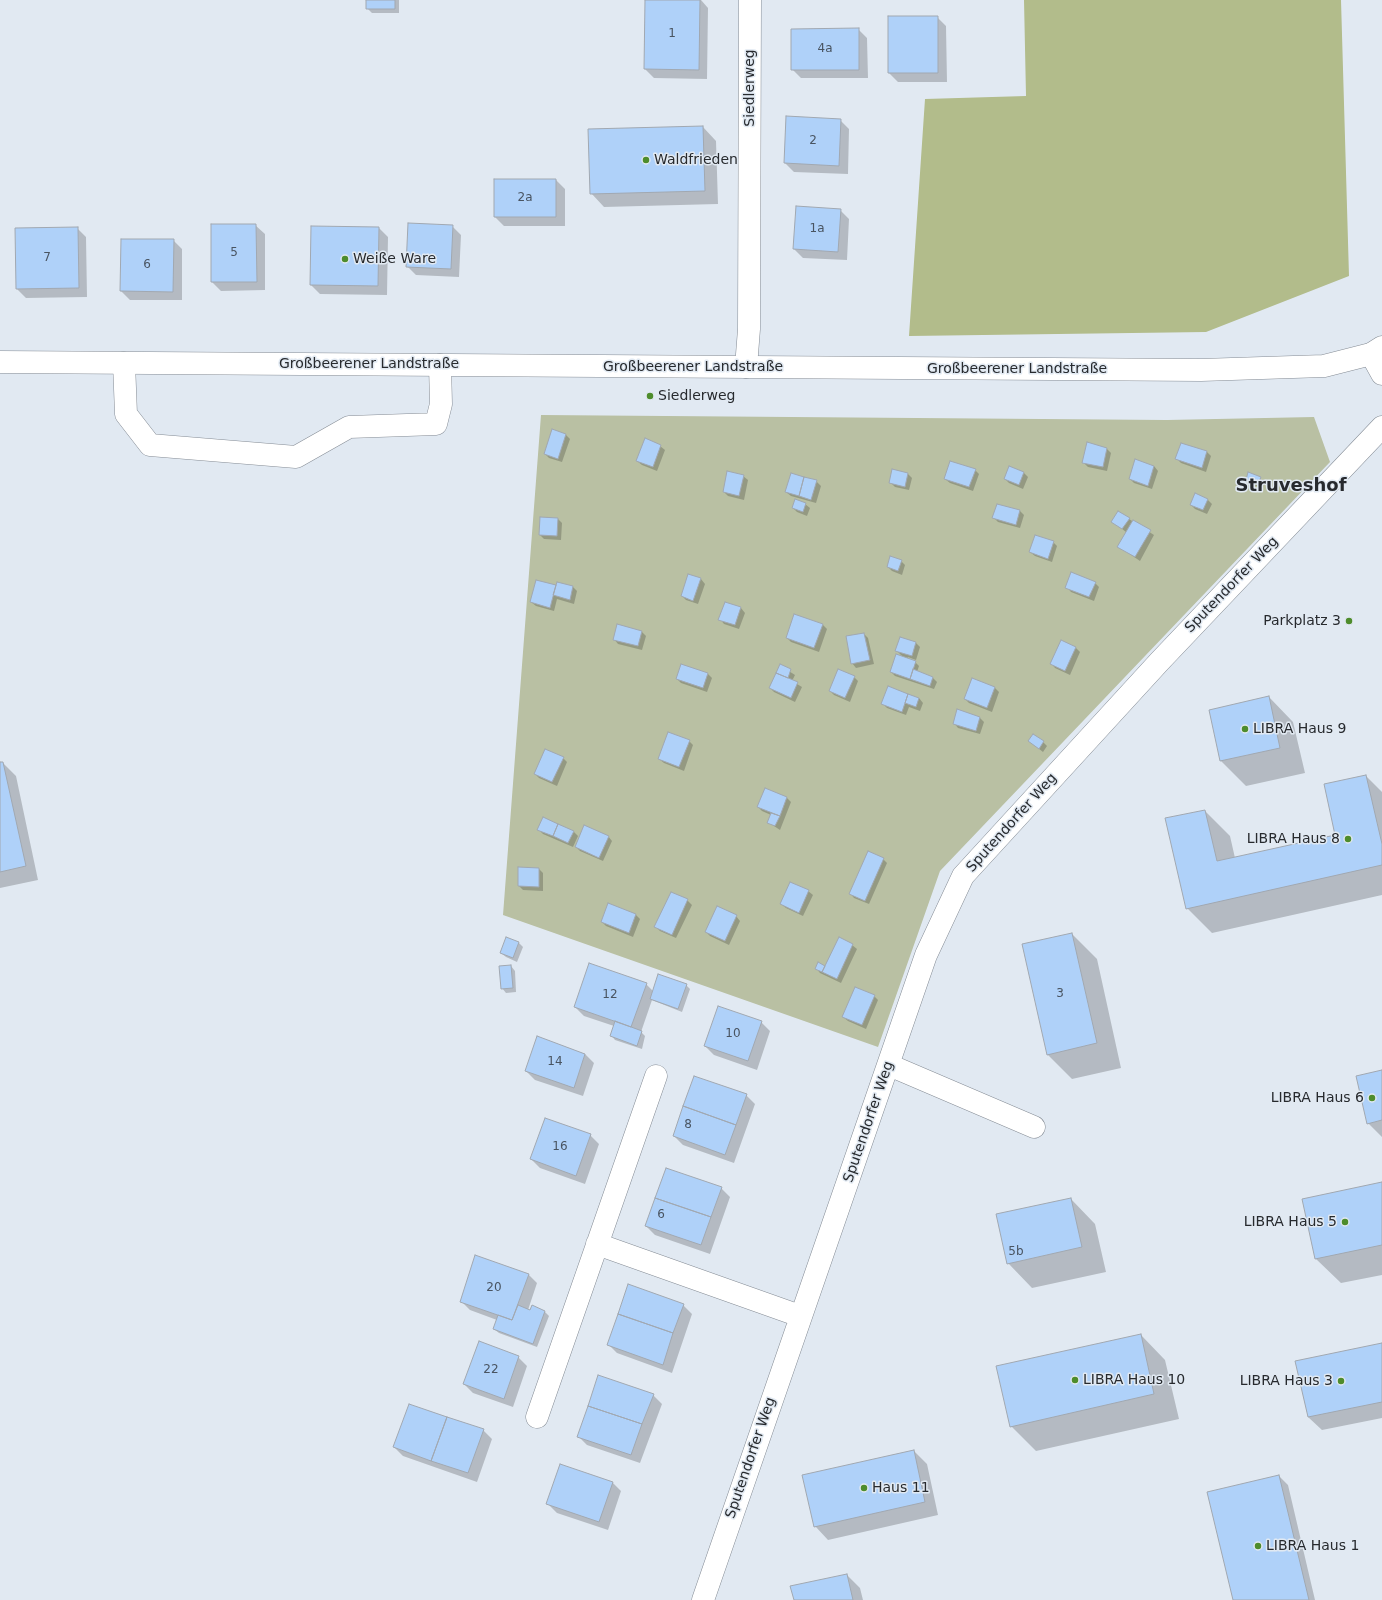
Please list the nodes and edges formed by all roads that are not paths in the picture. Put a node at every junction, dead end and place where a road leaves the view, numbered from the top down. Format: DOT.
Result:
graph roads {
  1 [pos="750,0"];
  2 [pos="1376,350"];
  3 [pos="0,362"];
  4 [pos="124,363"];
  5 [pos="440,365"];
  6 [pos="746,367"];
  7 [pos="1382,374"];
  8 [pos="1382,427"];
  9 [pos="889,1065"];
  10 [pos="656,1076"];
  11 [pos="1034,1127"];
  12 [pos="597,1244"];
  13 [pos="800,1316"];
  14 [pos="537,1417"];
  15 [pos="703,1600"];
  1 -- 6 [label="street, Siedlerweg"];
  2 -- 6 [label="street, Großbeerener Landstraße"];
  2 -- 7 [label="street"];
  3 -- 4 [label="street, Großbeerener Landstraße"];
  4 -- 5 [label="street, Großbeerener Landstraße"];
  4 -- 5 [label="street"];
  5 -- 6 [label="street, Großbeerener Landstraße"];
  8 -- 9 [label="street, Sputendorfer Weg"];
  9 -- 11 [label="street"];
  9 -- 13 [label="street, Sputendorfer Weg"];
  10 -- 12 [label="street"];
  12 -- 13 [label="street"];
  12 -- 14 [label="street"];
  13 -- 15 [label="street, Sputendorfer Weg"];
}
